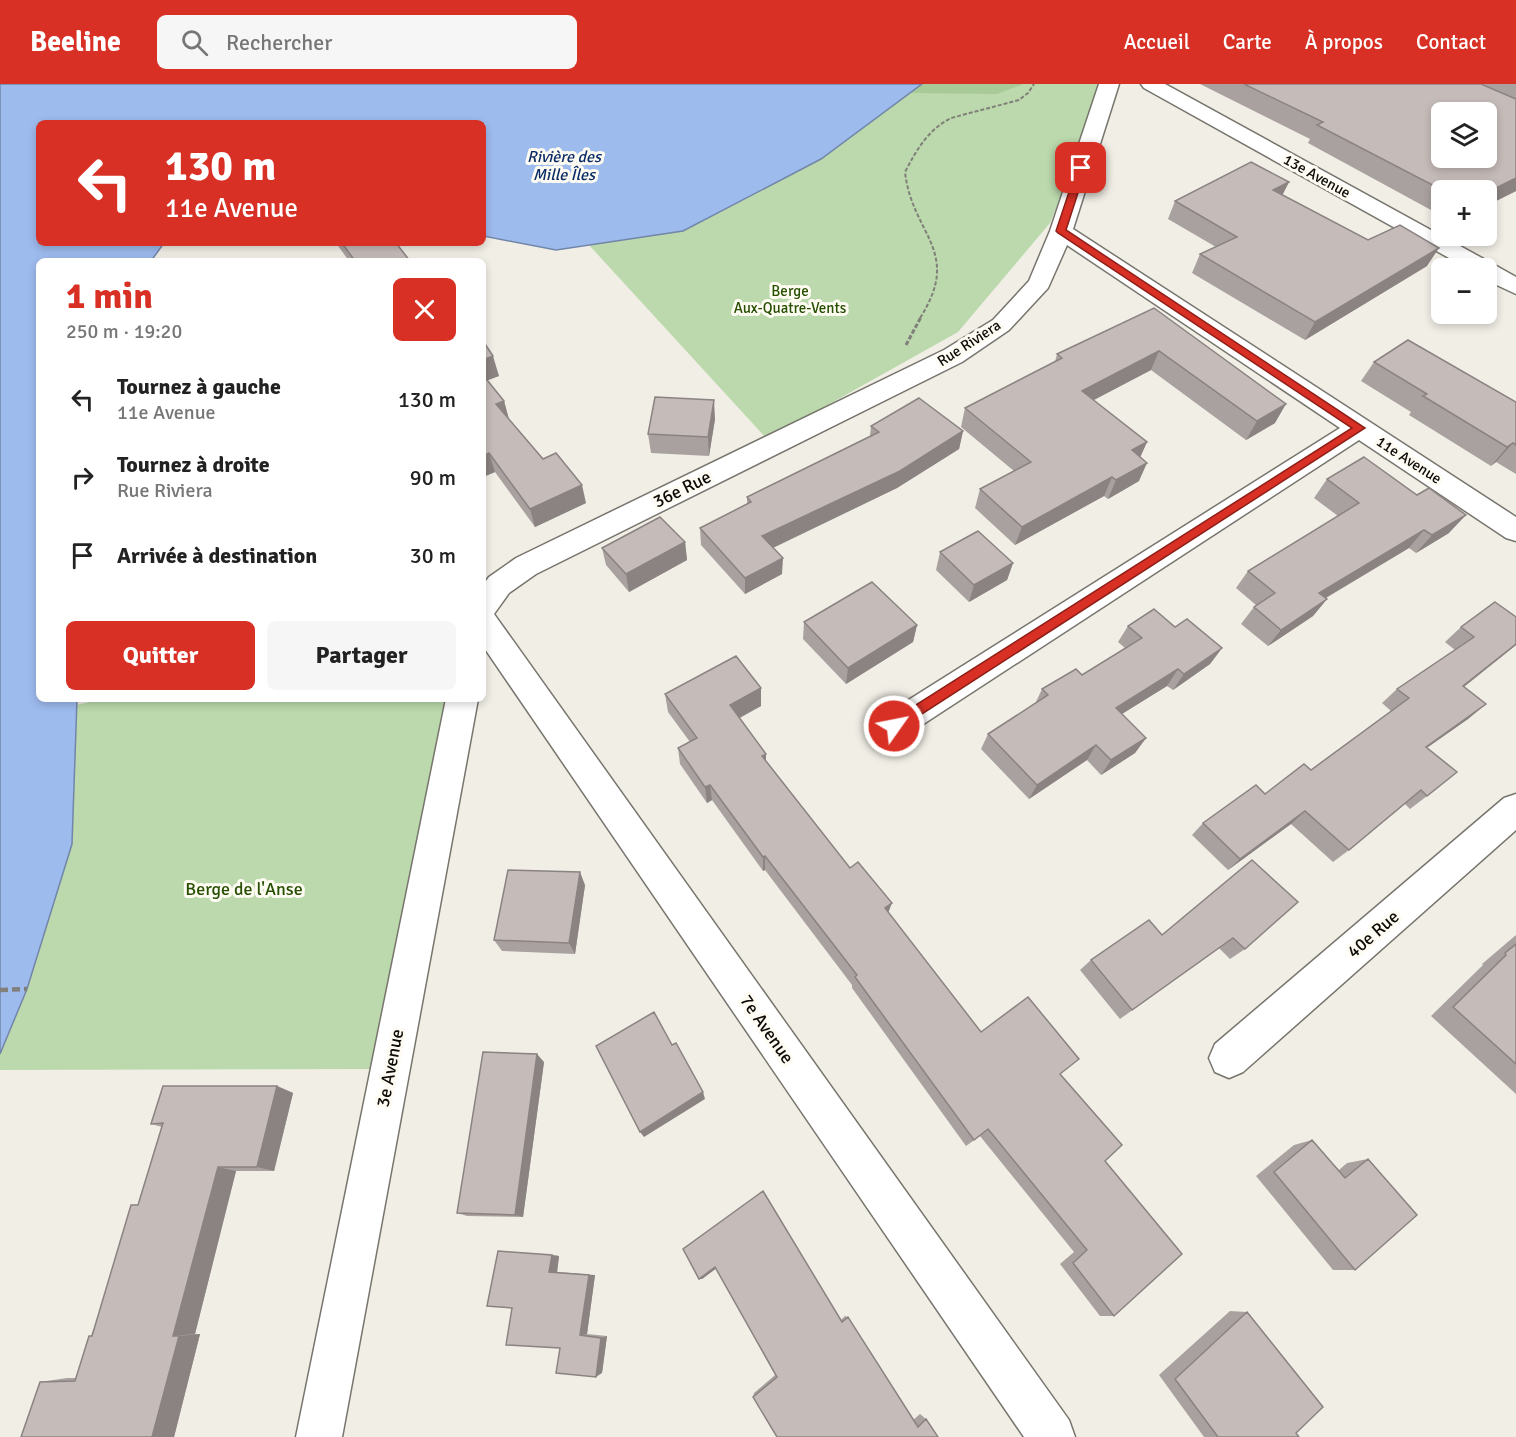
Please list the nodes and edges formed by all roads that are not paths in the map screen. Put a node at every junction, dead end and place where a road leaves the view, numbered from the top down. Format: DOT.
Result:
graph roads {
  1 [pos="1109,84"];
  2 [pos="1151,84"];
  3 [pos="1061,231"];
  4 [pos="1465,258"];
  5 [pos="1497,276"];
  6 [pos="1516,287"];
  7 [pos="893,386"];
  8 [pos="1359,428"];
  9 [pos="1516,531"];
  10 [pos="486,603"];
  11 [pos="486,626"];
  12 [pos="461,702"];
  13 [pos="894,726"];
  14 [pos="1516,809"];
  15 [pos="1229,1058"];
  16 [pos="319,1437"];
  17 [pos="1052,1437"];
  1 -- 3 [label="street, Rue Riviera"];
  2 -- 4 [label="street, 13e Avenue"];
  3 -- 7 [label="street, Rue Riviera"];
  3 -- 8 [label="street, 11e Avenue"];
  5 -- 6 [label="street, 13e Avenue"];
  7 -- 10 [label="street, 36e Rue"];
  8 -- 9 [label="street, 11e Avenue"];
  8 -- 13 [label="street"];
  11 -- 17 [label="street, 7e Avenue"];
  12 -- 16 [label="street, 3e Avenue"];
  14 -- 15 [label="street, 40e Rue"];
}
